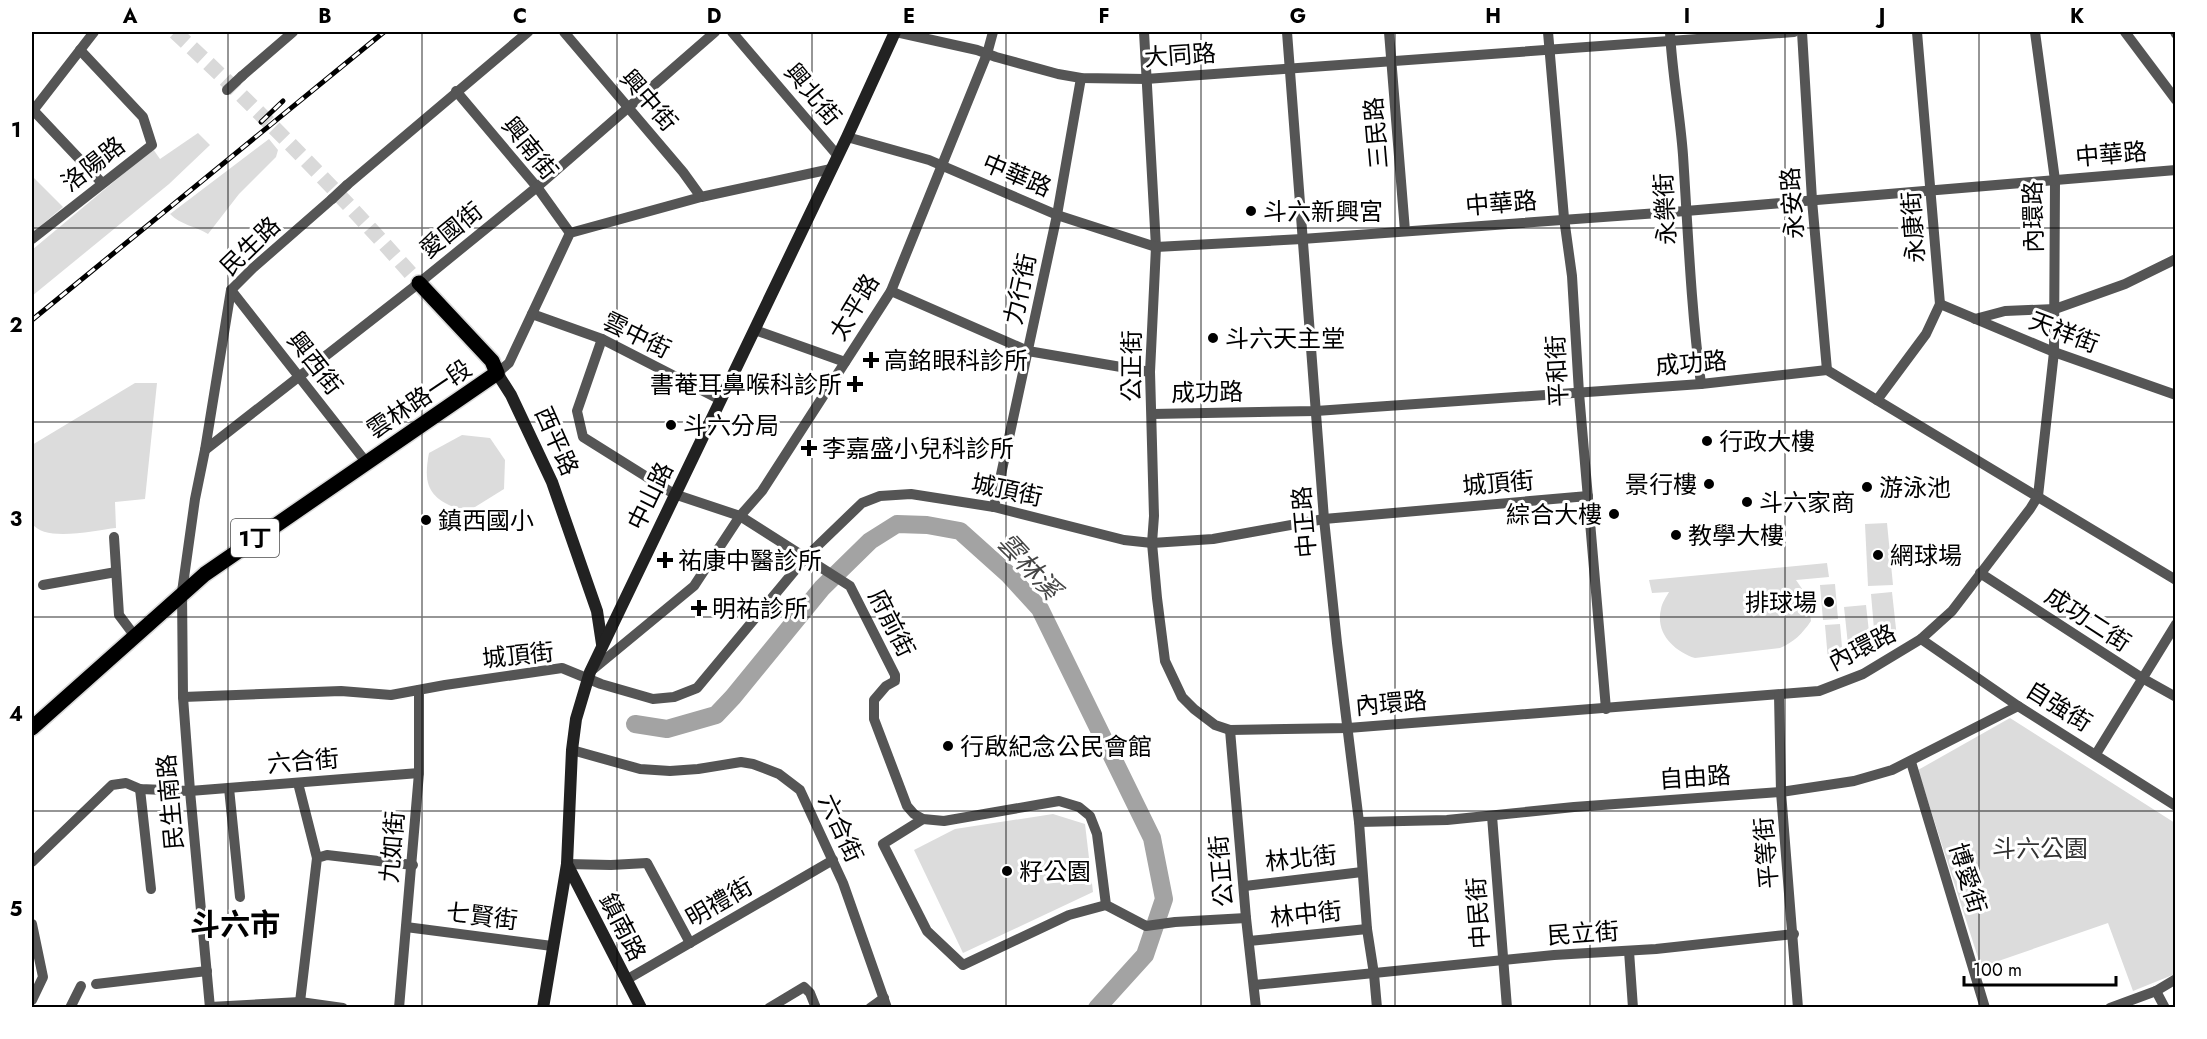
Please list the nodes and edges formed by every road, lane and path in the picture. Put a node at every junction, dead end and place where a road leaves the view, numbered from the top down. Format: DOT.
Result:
graph roads {
  1 [pos="94,32"];
  2 [pos="293,32"];
  3 [pos="528,32"];
  4 [pos="564,32"];
  5 [pos="715,32"];
  6 [pos="732,32"];
  7 [pos="896,32"];
  8 [pos="993,32"];
  9 [pos="1144,32"];
  10 [pos="1287,32"];
  11 [pos="1389,32"];
  12 [pos="1548,32"];
  13 [pos="1794,32"];
  14 [pos="1802,32"];
  15 [pos="1917,32"];
  16 [pos="2036,32"];
  17 [pos="2125,32"];
  18 [pos="1671,36"];
  19 [pos="80,50"];
  20 [pos="1550,50"];
  21 [pos="987,54"];
  22 [pos="1392,61"];
  23 [pos="1290,68"];
  24 [pos="1081,78"];
  25 [pos="1146,79"];
  26 [pos="227,90"];
  27 [pos="456,91"];
  28 [pos="2175,100"];
  29 [pos="628,109"];
  30 [pos="32,111"];
  31 [pos="847,137"];
  32 [pos="838,156"];
  33 [pos="941,165"];
  34 [pos="831,169"];
  35 [pos="2175,170"];
  36 [pos="2055,180"];
  37 [pos="102,183"];
  38 [pos="537,187"];
  39 [pos="1931,191"];
  40 [pos="701,197"];
  41 [pos="1812,200"];
  42 [pos="1686,211"];
  43 [pos="1057,215"];
  44 [pos="1564,219"];
  45 [pos="1405,231"];
  46 [pos="570,233"];
  47 [pos="32,239"];
  48 [pos="1302,239"];
  49 [pos="1155,247"];
  50 [pos="2175,259"];
  51 [pos="419,283"];
  52 [pos="231,290"];
  53 [pos="891,291"];
  54 [pos="1940,304"];
  55 [pos="2055,309"];
  56 [pos="532,314"];
  57 [pos="1975,319"];
  58 [pos="755,330"];
  59 [pos="602,339"];
  60 [pos="1028,351"];
  61 [pos="2054,352"];
  62 [pos="845,362"];
  63 [pos="1827,370"];
  64 [pos="1150,372"];
  65 [pos="497,373"];
  66 [pos="299,377"];
  67 [pos="1701,384"];
  68 [pos="1579,393"];
  69 [pos="2175,395"];
  70 [pos="721,400"];
  71 [pos="1877,400"];
  72 [pos="1316,411"];
  73 [pos="1152,414"];
  74 [pos="205,450"];
  75 [pos="366,462"];
  76 [pos="674,494"];
  77 [pos="1588,496"];
  78 [pos="2038,496"];
  79 [pos="993,507"];
  80 [pos="740,516"];
  81 [pos="1324,519"];
  82 [pos="114,537"];
  83 [pos="1152,543"];
  84 [pos="806,557"];
  85 [pos="116,572"];
  86 [pos="1980,573"];
  87 [pos="2175,580"];
  88 [pos="43,585"];
  89 [pos="182,592"];
  90 [pos="2175,624"];
  91 [pos="134,635"];
  92 [pos="1921,639"];
  93 [pos="602,645"];
  94 [pos="589,675"];
  95 [pos="2142,678"];
  96 [pos="419,690"];
  97 [pos="1779,695"];
  98 [pos="183,697"];
  99 [pos="1182,697"];
  100 [pos="2175,698"];
  101 [pos="2018,706"];
  102 [pos="1606,709"];
  103 [pos="32,728"];
  104 [pos="1348,728"];
  105 [pos="1230,730"];
  106 [pos="572,750"];
  107 [pos="2096,754"];
  108 [pos="1911,762"];
  109 [pos="419,773"];
  110 [pos="298,783"];
  111 [pos="229,788"];
  112 [pos="140,789"];
  113 [pos="190,791"];
  114 [pos="1781,792"];
  115 [pos="2175,806"];
  116 [pos="1492,816"];
  117 [pos="922,819"];
  118 [pos="1359,822"];
  119 [pos="317,858"];
  120 [pos="833,860"];
  121 [pos="32,862"];
  122 [pos="567,864"];
  123 [pos="413,865"];
  124 [pos="1362,872"];
  125 [pos="1245,885"];
  126 [pos="151,889"];
  127 [pos="240,897"];
  128 [pos="1106,905"];
  129 [pos="1246,918"];
  130 [pos="32,924"];
  131 [pos="406,927"];
  132 [pos="1368,929"];
  133 [pos="1794,934"];
  134 [pos="1249,941"];
  135 [pos="690,943"];
  136 [pos="552,946"];
  137 [pos="1629,951"];
  138 [pos="1502,961"];
  139 [pos="207,971"];
  140 [pos="1374,974"];
  141 [pos="2175,979"];
  142 [pos="626,980"];
  143 [pos="96,984"];
  144 [pos="1254,985"];
  145 [pos="81,986"];
  146 [pos="2156,991"];
  147 [pos="32,1000"];
  148 [pos="300,1002"];
  149 [pos="886,1003"];
  150 [pos="210,1007"];
  151 [pos="70,1008"];
  152 [pos="343,1008"];
  153 [pos="399,1008"];
  154 [pos="543,1008"];
  155 [pos="641,1008"];
  156 [pos="769,1008"];
  157 [pos="816,1008"];
  158 [pos="870,1008"];
  159 [pos="1256,1008"];
  160 [pos="1377,1008"];
  161 [pos="1507,1008"];
  162 [pos="1633,1008"];
  163 [pos="1798,1008"];
  164 [pos="1985,1008"];
  165 [pos="2110,1008"];
  166 [pos="2165,1008"];
  1 -- 19 [label="street"];
  2 -- 26 [label="street, bridge"];
  3 -- 27 [label="street, 民生路"];
  4 -- 29 [label="street, 興中街"];
  5 -- 29 [label="street, 愛國街"];
  6 -- 32 [label="street, 興北街"];
  7 -- 21 [label="street, 大同路"];
  7 -- 31 [label="street, 中山路"];
  8 -- 21 [label="street, 太平路"];
  9 -- 25 [label="street, 公正街"];
  10 -- 23 [label="street, 中正路"];
  11 -- 22 [label="street, 三民路"];
  12 -- 20 [label="street, 平和街"];
  13 -- 18 [label="street, 大同路"];
  14 -- 41 [label="street, 永安路"];
  15 -- 39 [label="street, 永康街"];
  16 -- 36 [label="street, 內環路"];
  17 -- 28 [label="street"];
  18 -- 20 [label="street, 大同路"];
  18 -- 42 [label="street, 永樂街"];
  19 -- 30 [label="street"];
  19 -- 37 [label="street, 洛陽路"];
  20 -- 22 [label="street, 大同路"];
  20 -- 44 [label="street, 平和街"];
  21 -- 24 [label="street, 大同路"];
  21 -- 33 [label="street, 太平路"];
  22 -- 23 [label="street, 大同路"];
  22 -- 45 [label="street, 三民路"];
  23 -- 25 [label="street, 大同路"];
  23 -- 48 [label="street, 中正路"];
  24 -- 25 [label="street, 大同路"];
  24 -- 43 [label="street, 力行街"];
  25 -- 49 [label="street, 公正街"];
  27 -- 38 [label="street, 興南街"];
  27 -- 52 [label="street, 民生路, bridge"];
  29 -- 38 [label="street, 愛國街"];
  29 -- 40 [label="street, 興中街"];
  30 -- 37 [label="street"];
  31 -- 32 [label="street, 中山路"];
  31 -- 33 [label="street, 中華路"];
  32 -- 34 [label="street, 中山路"];
  33 -- 43 [label="street, 中華路"];
  33 -- 53 [label="street, 太平路"];
  34 -- 40 [label="street"];
  34 -- 58 [label="street, 中山路"];
  35 -- 36 [label="street, 中華路"];
  36 -- 39 [label="street, 中華路"];
  36 -- 55 [label="street, 內環路"];
  37 -- 47 [label="street, 洛陽路"];
  38 -- 46 [label="street, 興南街"];
  38 -- 51 [label="street, 愛國街"];
  39 -- 41 [label="street, 中華路"];
  39 -- 54 [label="street, 永康街"];
  40 -- 46 [label="street"];
  41 -- 42 [label="street, 中華路"];
  41 -- 63 [label="street, 永安路"];
  42 -- 44 [label="street, 中華路"];
  42 -- 67 [label="street, 永樂街"];
  43 -- 49 [label="street, 中華路"];
  43 -- 60 [label="street, 力行街"];
  44 -- 45 [label="street, 中華路"];
  44 -- 68 [label="street, 平和街"];
  45 -- 48 [label="street, 中華路"];
  46 -- 56 [label="street, 雲林路一段"];
  48 -- 49 [label="street, 中華路"];
  48 -- 72 [label="street, 中正路"];
  49 -- 64 [label="street, 公正街"];
  50 -- 55 [label="street"];
  51 -- 65 [label="main road, 西平路"];
  51 -- 66 [label="street, 愛國街"];
  52 -- 66 [label="street, 興西街"];
  52 -- 74 [label="street, 民生路"];
  53 -- 60 [label="street, 成功路"];
  53 -- 62 [label="street, 太平路"];
  54 -- 57 [label="street, 天祥街"];
  54 -- 71 [label="street, 永康街"];
  55 -- 57 [label="street"];
  55 -- 61 [label="street, 內環路"];
  56 -- 59 [label="street, 雲中街"];
  56 -- 65 [label="street, 雲林路一段"];
  57 -- 61 [label="street, 天祥街"];
  58 -- 62 [label="street"];
  58 -- 70 [label="street, 中山路"];
  59 -- 70 [label="street, 雲中街"];
  59 -- 76 [label="street, 府前街"];
  60 -- 64 [label="street, 成功路"];
  60 -- 79 [label="street, 力行街"];
  61 -- 69 [label="street, 天祥街"];
  61 -- 78 [label="street, 內環路"];
  62 -- 80 [label="street, 太平路"];
  63 -- 67 [label="street, 成功路"];
  63 -- 71 [label="street"];
  64 -- 73 [label="street, 公正街"];
  65 -- 75 [label="main road, 雲林路一段 / 1丁"];
  65 -- 93 [label="street, 西平路"];
  66 -- 74 [label="street, 愛國街"];
  66 -- 75 [label="street, 興西街"];
  67 -- 68 [label="street, 成功路"];
  68 -- 72 [label="street, 成功路"];
  68 -- 77 [label="street, 平和街"];
  70 -- 76 [label="street, 中山路"];
  71 -- 78 [label="street"];
  72 -- 73 [label="street, 成功路"];
  72 -- 81 [label="street, 中正路"];
  73 -- 83 [label="street, 公正街"];
  74 -- 89 [label="street, 民生路"];
  75 -- 89 [label="main road, 雲林路一段 / 1丁"];
  76 -- 80 [label="street, 府前街"];
  76 -- 93 [label="street, 中山路"];
  77 -- 81 [label="street, 城頂街"];
  77 -- 102 [label="street, 平和街"];
  78 -- 86 [label="street, 內環路"];
  78 -- 87 [label="street"];
  79 -- 83 [label="street, 城頂街"];
  79 -- 84 [label="street, 城頂街"];
  80 -- 84 [label="street, 府前街"];
  80 -- 94 [label="street, 太平路"];
  81 -- 83 [label="street, 城頂街"];
  81 -- 104 [label="street, 中正路"];
  82 -- 85 [label="street"];
  83 -- 99 [label="street, 公正街"];
  84 -- 94 [label="street, 城頂街"];
  84 -- 117 [label="street, 府前街"];
  85 -- 88 [label="street"];
  85 -- 91 [label="street"];
  86 -- 92 [label="street, 內環路"];
  86 -- 95 [label="street, 成功二街"];
  89 -- 91 [label="main road, 雲林路一段 / 1丁"];
  89 -- 98 [label="street, 民生南路"];
  90 -- 95 [label="street"];
  91 -- 103 [label="main road, 雲林路一段 / 1丁"];
  92 -- 97 [label="street, 內環路"];
  92 -- 101 [label="street, 自強街"];
  93 -- 94 [label="street, 中山路"];
  94 -- 96 [label="street, 城頂街"];
  94 -- 106 [label="street, 中山路"];
  95 -- 100 [label="street, 成功二街"];
  95 -- 107 [label="street"];
  96 -- 98 [label="street, 城頂街"];
  96 -- 109 [label="street, 九如街"];
  97 -- 102 [label="street, 內環路"];
  97 -- 114 [label="street, 平等街"];
  98 -- 113 [label="street, 民生南路"];
  99 -- 105 [label="street, 內環路"];
  101 -- 107 [label="street, 自強街"];
  101 -- 108 [label="street, 自由路"];
  102 -- 104 [label="street, 內環路"];
  104 -- 105 [label="street, 內環路"];
  104 -- 118 [label="street, 中正路"];
  105 -- 125 [label="street, 公正街"];
  106 -- 120 [label="street, 六合街"];
  106 -- 122 [label="street, 中山路"];
  107 -- 115 [label="street, 自強街"];
  108 -- 114 [label="street, 自由路"];
  108 -- 164 [label="street, 博愛街"];
  109 -- 110 [label="street, 六合街"];
  109 -- 123 [label="street, 九如街"];
  110 -- 111 [label="street, 六合街"];
  110 -- 119 [label="street"];
  111 -- 113 [label="street, 六合街"];
  111 -- 127 [label="street"];
  112 -- 113 [label="street, 六合街"];
  112 -- 121 [label="street, 六合街"];
  112 -- 126 [label="street"];
  113 -- 139 [label="street, 民生南路"];
  114 -- 116 [label="street, 自由路"];
  114 -- 133 [label="street, 平等街"];
  116 -- 118 [label="street, 自由路"];
  116 -- 138 [label="street, 中民街"];
  117 -- 128 [label="street"];
  117 -- 128 [label="street"];
  118 -- 124 [label="street, 中正路"];
  119 -- 123 [label="street"];
  119 -- 148 [label="street"];
  120 -- 135 [label="street, 明禮街"];
  120 -- 149 [label="street, 六合街"];
  122 -- 135 [label="street"];
  122 -- 136 [label="street, 中山路"];
  122 -- 142 [label="street, 鎮南路"];
  123 -- 131 [label="street, 九如街"];
  124 -- 125 [label="street, 林北街"];
  124 -- 132 [label="street, 中正路"];
  125 -- 129 [label="street, 公正街"];
  128 -- 129 [label="street"];
  129 -- 134 [label="street, 公正街"];
  130 -- 147 [label="street"];
  131 -- 136 [label="street, 七賢街"];
  131 -- 153 [label="street, 九如街"];
  132 -- 134 [label="street, 林中街"];
  132 -- 140 [label="street, 中正路"];
  133 -- 137 [label="street, 民立街"];
  133 -- 163 [label="street, 平等街"];
  134 -- 144 [label="street, 公正街"];
  135 -- 142 [label="street, 明禮街"];
  136 -- 154 [label="street, 中山路"];
  137 -- 138 [label="street, 民立街"];
  137 -- 162 [label="street"];
  138 -- 140 [label="street, 民立街"];
  138 -- 161 [label="street, 中民街"];
  139 -- 143 [label="street"];
  139 -- 150 [label="street, 民生南路"];
  140 -- 144 [label="street, 民立街"];
  140 -- 160 [label="street, 中正路"];
  141 -- 146 [label="street"];
  142 -- 155 [label="street, 鎮南路"];
  144 -- 159 [label="street, 公正街"];
  145 -- 151 [label="street"];
  146 -- 165 [label="street"];
  146 -- 166 [label="street"];
  148 -- 150 [label="street"];
  148 -- 152 [label="street"];
  149 -- 158 [label="street"];
  156 -- 157 [label="street"];
}
